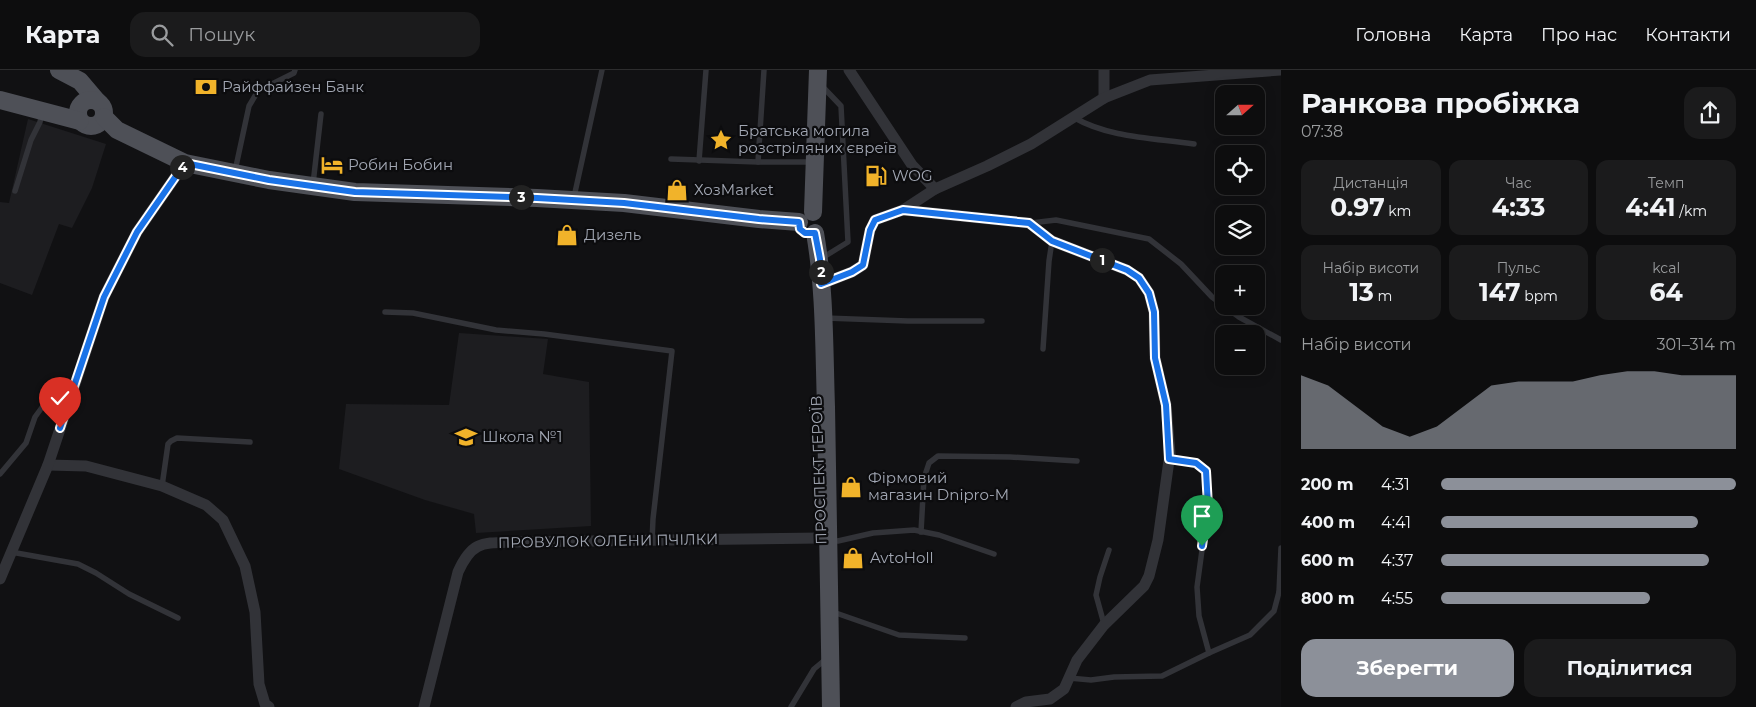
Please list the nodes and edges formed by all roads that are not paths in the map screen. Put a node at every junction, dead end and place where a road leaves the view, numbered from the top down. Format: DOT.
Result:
graph roads {
  1 [pos="59,70"];
  2 [pos="295,70"];
  3 [pos="602,70"];
  4 [pos="706,70"];
  5 [pos="764,70"];
  6 [pos="849,70"];
  7 [pos="1104,70"];
  8 [pos="1281,70"];
  9 [pos="81,76"];
  10 [pos="817,76"];
  11 [pos="1104,98"];
  12 [pos="0,100"];
  13 [pos="101,109"];
  14 [pos="42,111"];
  15 [pos="321,114"];
  16 [pos="1073,118"];
  17 [pos="1194,144"];
  18 [pos="671,159"];
  19 [pos="699,161"];
  20 [pos="758,162"];
  21 [pos="815,162"];
  22 [pos="185,163"];
  23 [pos="234,173"];
  24 [pos="313,186"];
  25 [pos="935,189"];
  26 [pos="15,191"];
  27 [pos="573,200"];
  28 [pos="903,210"];
  29 [pos="1029,223"];
  30 [pos="806,229"];
  31 [pos="1052,241"];
  32 [pos="820,259"];
  33 [pos="821,284"];
  34 [pos="1215,299"];
  35 [pos="385,312"];
  36 [pos="1236,315"];
  37 [pos="824,318"];
  38 [pos="982,321"];
  39 [pos="1281,340"];
  40 [pos="1043,349"];
  41 [pos="72,391"];
  42 [pos="250,442"];
  43 [pos="1169,459"];
  44 [pos="1077,461"];
  45 [pos="48,465"];
  46 [pos="0,474"];
  47 [pos="162,486"];
  48 [pos="921,532"];
  49 [pos="825,539"];
  50 [pos="652,541"];
  51 [pos="1281,548"];
  52 [pos="1109,550"];
  53 [pos="10,552"];
  54 [pos="994,554"];
  55 [pos="0,579"];
  56 [pos="1280,592"];
  57 [pos="829,611"];
  58 [pos="178,618"];
  59 [pos="1104,625"];
  60 [pos="965,638"];
  61 [pos="1209,653"];
  62 [pos="825,660"];
  63 [pos="1068,678"];
  64 [pos="269,707"];
  65 [pos="424,707"];
  66 [pos="791,707"];
  67 [pos="821,707"];
  68 [pos="831,707"];
  69 [pos="1016,707"];
  1 -- 9 [label="main road"];
  2 -- 23 [label="lane"];
  3 -- 27 [label="lane"];
  4 -- 19 [label="lane"];
  5 -- 20 [label="lane"];
  6 -- 25 [label="street"];
  7 -- 11 [label="street"];
  8 -- 11 [label="street"];
  9 -- 13 [label="main road"];
  10 -- 21 [label="main road"];
  10 -- 32 [label="lane"];
  11 -- 16 [label="street"];
  12 -- 14 [label="main road"];
  13 -- 14 [label="main road"];
  13 -- 22 [label="main road"];
  14 -- 26 [label="lane"];
  15 -- 24 [label="lane"];
  16 -- 17 [label="lane"];
  16 -- 25 [label="street"];
  18 -- 19 [label="lane"];
  19 -- 20 [label="lane"];
  20 -- 21 [label="lane"];
  21 -- 30 [label="main road"];
  22 -- 23 [label="main road"];
  22 -- 41 [label="street"];
  23 -- 24 [label="main road"];
  24 -- 27 [label="main road"];
  25 -- 28 [label="street"];
  27 -- 30 [label="main road"];
  28 -- 29 [label="street"];
  28 -- 33 [label="street"];
  29 -- 31 [label="street"];
  29 -- 34 [label="lane"];
  30 -- 32 [label="main road, ПРОСПЕКТ ГЕРОЇВ"];
  30 -- 49 [label="main road, ПРОСПЕКТ ГЕРОЇВ"];
  31 -- 40 [label="lane"];
  31 -- 43 [label="street"];
  32 -- 33 [label="main road, ПРОСПЕКТ ГЕРОЇВ"];
  33 -- 37 [label="main road, ПРОСПЕКТ ГЕРОЇВ"];
  35 -- 50 [label="lane"];
  36 -- 39 [label="lane"];
  37 -- 38 [label="lane"];
  37 -- 49 [label="main road, ПРОСПЕКТ ГЕРОЇВ"];
  41 -- 45 [label="street"];
  41 -- 46 [label="lane"];
  42 -- 47 [label="lane"];
  43 -- 59 [label="street"];
  43 -- 61 [label="lane"];
  44 -- 48 [label="lane"];
  45 -- 47 [label="street"];
  45 -- 53 [label="street"];
  47 -- 64 [label="street"];
  48 -- 49 [label="lane"];
  48 -- 54 [label="lane"];
  49 -- 50 [label="street, ПРОВУЛОК ОЛЕНИ ПЧІЛКИ"];
  49 -- 57 [label="main road, ПРОСПЕКТ ГЕРОЇВ"];
  49 -- 62 [label="main road, ПРОСПЕКТ ГЕРОЇВ"];
  50 -- 65 [label="street, ПРОВУЛОК ОЛЕНИ ПЧІЛКИ"];
  51 -- 56 [label="lane"];
  52 -- 59 [label="lane"];
  53 -- 55 [label="street"];
  53 -- 58 [label="lane"];
  56 -- 61 [label="lane"];
  57 -- 60 [label="lane"];
  57 -- 62 [label="main road, ПРОСПЕКТ ГЕРОЇВ"];
  59 -- 63 [label="street"];
  61 -- 63 [label="lane"];
  62 -- 66 [label="lane"];
  62 -- 67 [label="main road, ПРОСПЕКТ ГЕРОЇВ"];
  62 -- 68 [label="main road, ПРОСПЕКТ ГЕРОЇВ"];
  63 -- 69 [label="street"];
}
